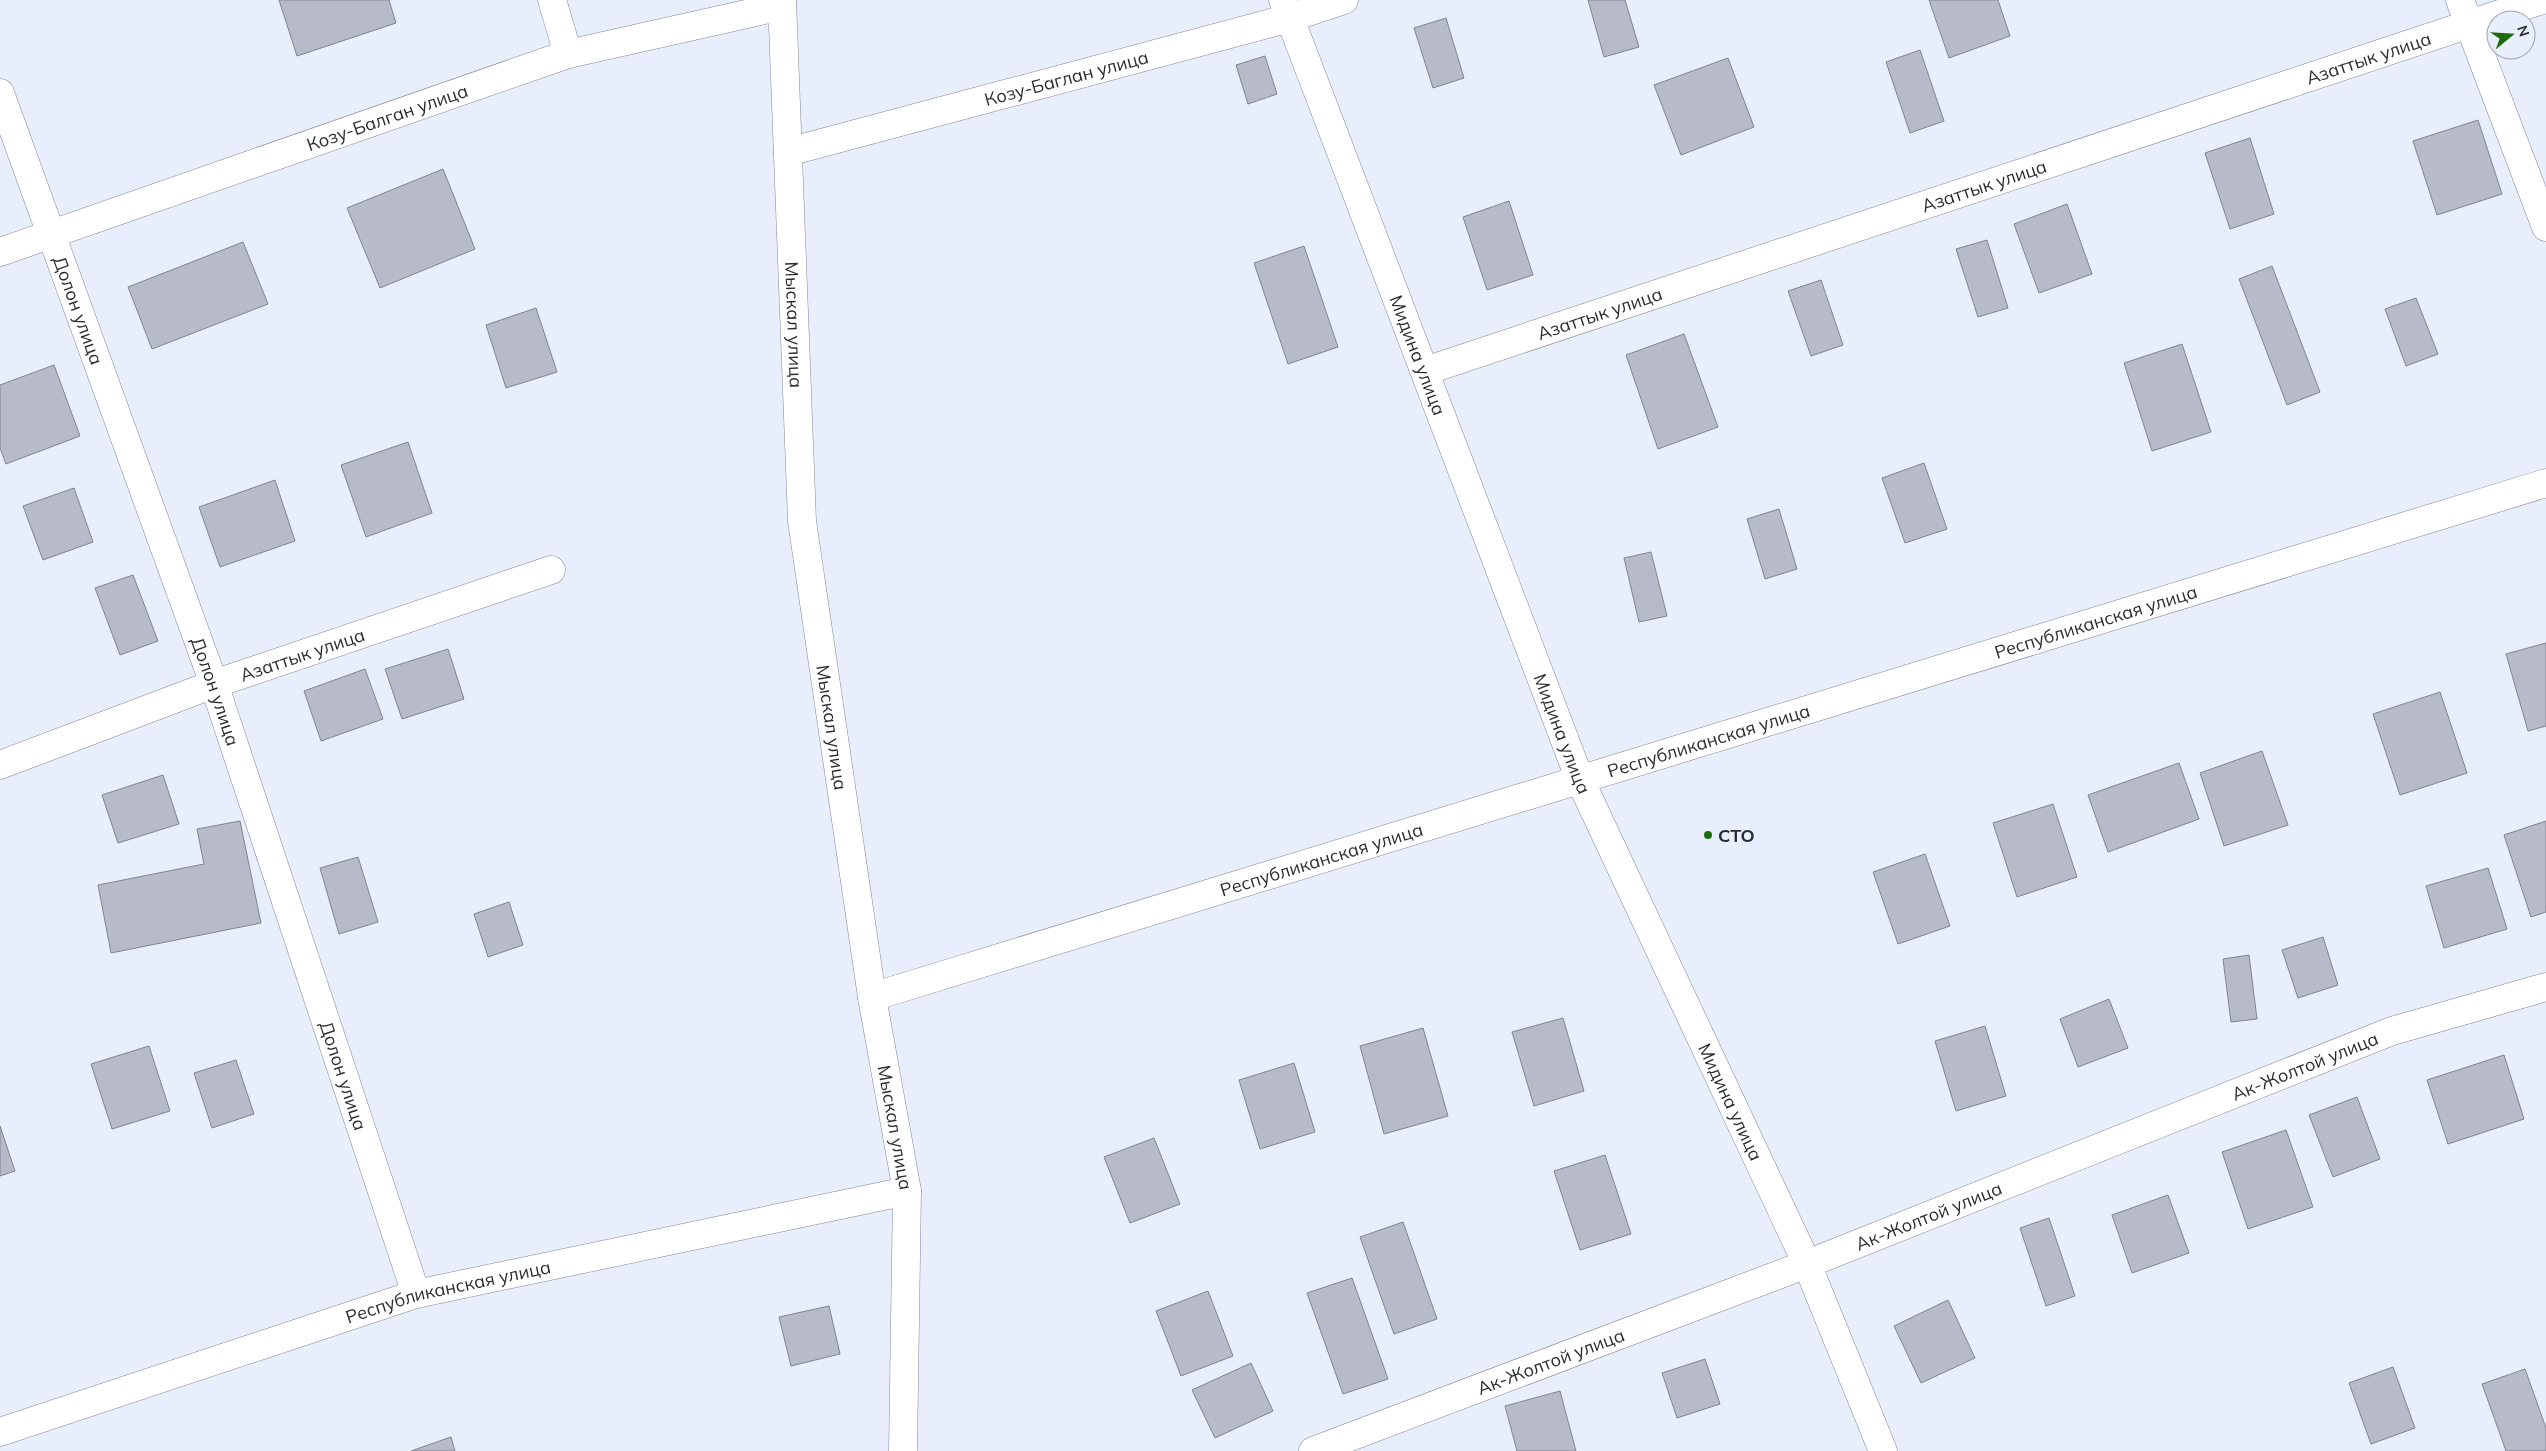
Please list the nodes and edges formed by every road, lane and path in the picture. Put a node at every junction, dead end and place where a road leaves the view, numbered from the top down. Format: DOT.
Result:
graph roads {
  1 [pos="552,0"];
  2 [pos="1344,0"];
  3 [pos="2460,0"];
  4 [pos="2542,0"];
  5 [pos="782,3"];
  6 [pos="1286,9"];
  7 [pos="2469,26"];
  8 [pos="568,54"];
  9 [pos="0,94"];
  10 [pos="788,152"];
  11 [pos="2546,227"];
  12 [pos="51,235"];
  13 [pos="0,252"];
  14 [pos="1425,371"];
  15 [pos="2546,483"];
  16 [pos="551,570"];
  17 [pos="214,684"];
  18 [pos="0,764"];
  19 [pos="1580,780"];
  20 [pos="2546,987"];
  21 [pos="872,997"];
  22 [pos="907,1191"];
  23 [pos="1807,1264"];
  24 [pos="416,1294"];
  25 [pos="0,1432"];
  26 [pos="903,1451"];
  27 [pos="1313,1451"];
  28 [pos="1884,1451"];
  1 -- 8 [label="street"];
  2 -- 6 [label="street, Козу-Баглан улица"];
  3 -- 7 [label="street"];
  4 -- 7 [label="street, Азаттык улица"];
  5 -- 8 [label="street, Козу-Балган улица"];
  5 -- 10 [label="street, Мыскал улица"];
  6 -- 10 [label="street, Козу-Баглан улица"];
  6 -- 14 [label="street, Мидина улица"];
  7 -- 11 [label="street"];
  7 -- 14 [label="street, Азаттык улица"];
  8 -- 12 [label="street, Козу-Балган улица"];
  9 -- 12 [label="street, Долон улица"];
  10 -- 21 [label="street, Мыскал улица"];
  12 -- 13 [label="street, Козу-Балган улица"];
  12 -- 17 [label="street, Долон улица"];
  14 -- 19 [label="street, Мидина улица"];
  15 -- 19 [label="street, Республиканская улица"];
  16 -- 17 [label="street, Азаттык улица"];
  17 -- 18 [label="street, Азаттык улица"];
  17 -- 24 [label="street, Долон улица"];
  19 -- 21 [label="street, Республиканская улица"];
  19 -- 23 [label="street, Мидина улица"];
  20 -- 23 [label="street, Ак-Жолтой улица"];
  21 -- 22 [label="street, Мыскал улица"];
  22 -- 24 [label="street, Республиканская улица"];
  22 -- 26 [label="street, Мыскал улица"];
  23 -- 27 [label="street, Ак-Жолтой улица"];
  23 -- 28 [label="street, Мидина улица"];
  24 -- 25 [label="street, Республиканская улица"];
}
